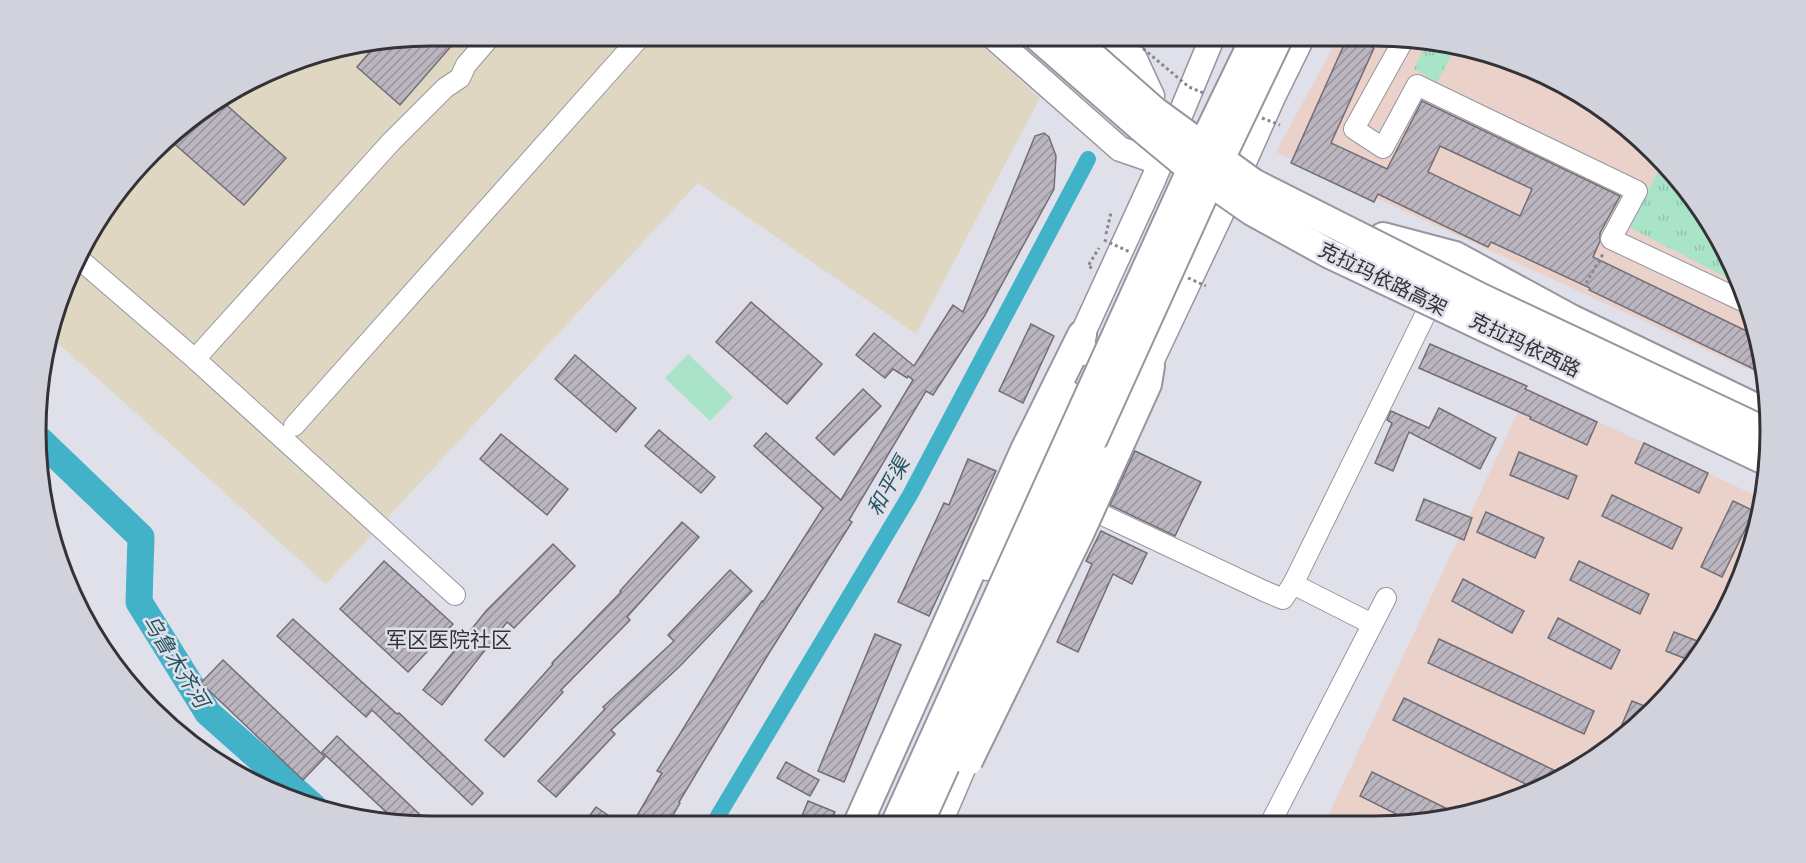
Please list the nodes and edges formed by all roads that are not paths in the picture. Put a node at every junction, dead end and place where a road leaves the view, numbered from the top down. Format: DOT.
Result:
graph roads {
  1 [pos="483,46"];
  2 [pos="632,46"];
  3 [pos="1003,46"];
  4 [pos="1038,46"];
  5 [pos="1049,46"];
  6 [pos="1080,46"];
  7 [pos="1097,46"];
  8 [pos="1127,46"];
  9 [pos="1209,46"];
  10 [pos="1252,46"];
  11 [pos="1275,46"];
  12 [pos="1299,46"];
  13 [pos="1400,47"];
  14 [pos="1152,96"];
  15 [pos="1179,117"];
  16 [pos="1161,163"];
  17 [pos="1243,164"];
  18 [pos="1224,204"];
  19 [pos="1383,237"];
  20 [pos="85,264"];
  21 [pos="1735,297"];
  22 [pos="1432,301"];
  23 [pos="1082,334"];
  24 [pos="195,359"];
  25 [pos="1150,366"];
  26 [pos="1759,410"];
  27 [pos="294,426"];
  28 [pos="1760,427"];
  29 [pos="1760,427"];
  30 [pos="1759,458"];
  31 [pos="1759,458"];
  32 [pos="1076,503"];
  33 [pos="1293,584"];
  34 [pos="455,595"];
  35 [pos="1386,598"];
  36 [pos="1372,624"];
  37 [pos="861,816"];
  38 [pos="870,816"];
  39 [pos="899,816"];
  40 [pos="922,816"];
  41 [pos="942,816"];
  42 [pos="942,816"];
  43 [pos="1274,816"];
  1 -- 24 [label="street"];
  2 -- 27 [label="street"];
  3 -- 16 [label="main road"];
  4 -- 16 [label="main road, 克拉玛依西路"];
  5 -- 30 [label="highway, 克拉玛依路高架, bridge"];
  6 -- 28 [label="highway, 克拉玛依路高架, bridge"];
  7 -- 14 [label="main road, 克拉玛依西路"];
  8 -- 14 [label="main road"];
  9 -- 15 [label="main road"];
  10 -- 39 [label="highway, bridge"];
  11 -- 40 [label="highway, bridge"];
  12 -- 17 [label="main road"];
  13 -- 21 [label="street"];
  14 -- 15 [label="main road, 克拉玛依西路"];
  15 -- 16 [label="main road"];
  15 -- 17 [label="main road, 克拉玛依西路"];
  16 -- 18 [label="main road, 克拉玛依西路"];
  16 -- 23 [label="main road"];
  17 -- 18 [label="main road"];
  17 -- 19 [label="main road, 克拉玛依西路"];
  18 -- 22 [label="main road, 克拉玛依西路"];
  18 -- 25 [label="main road"];
  19 -- 26 [label="highway"];
  19 -- 29 [label="main road, 克拉玛依西路"];
  20 -- 24 [label="street"];
  22 -- 31 [label="main road, 克拉玛依西路"];
  22 -- 33 [label="street"];
  23 -- 37 [label="highway"];
  23 -- 38 [label="main road"];
  24 -- 34 [label="street"];
  25 -- 32 [label="main road"];
  25 -- 41 [label="highway, bridge"];
  32 -- 33 [label="street"];
  32 -- 42 [label="main road"];
  33 -- 36 [label="street"];
  35 -- 36 [label="street"];
  36 -- 43 [label="street"];
}
